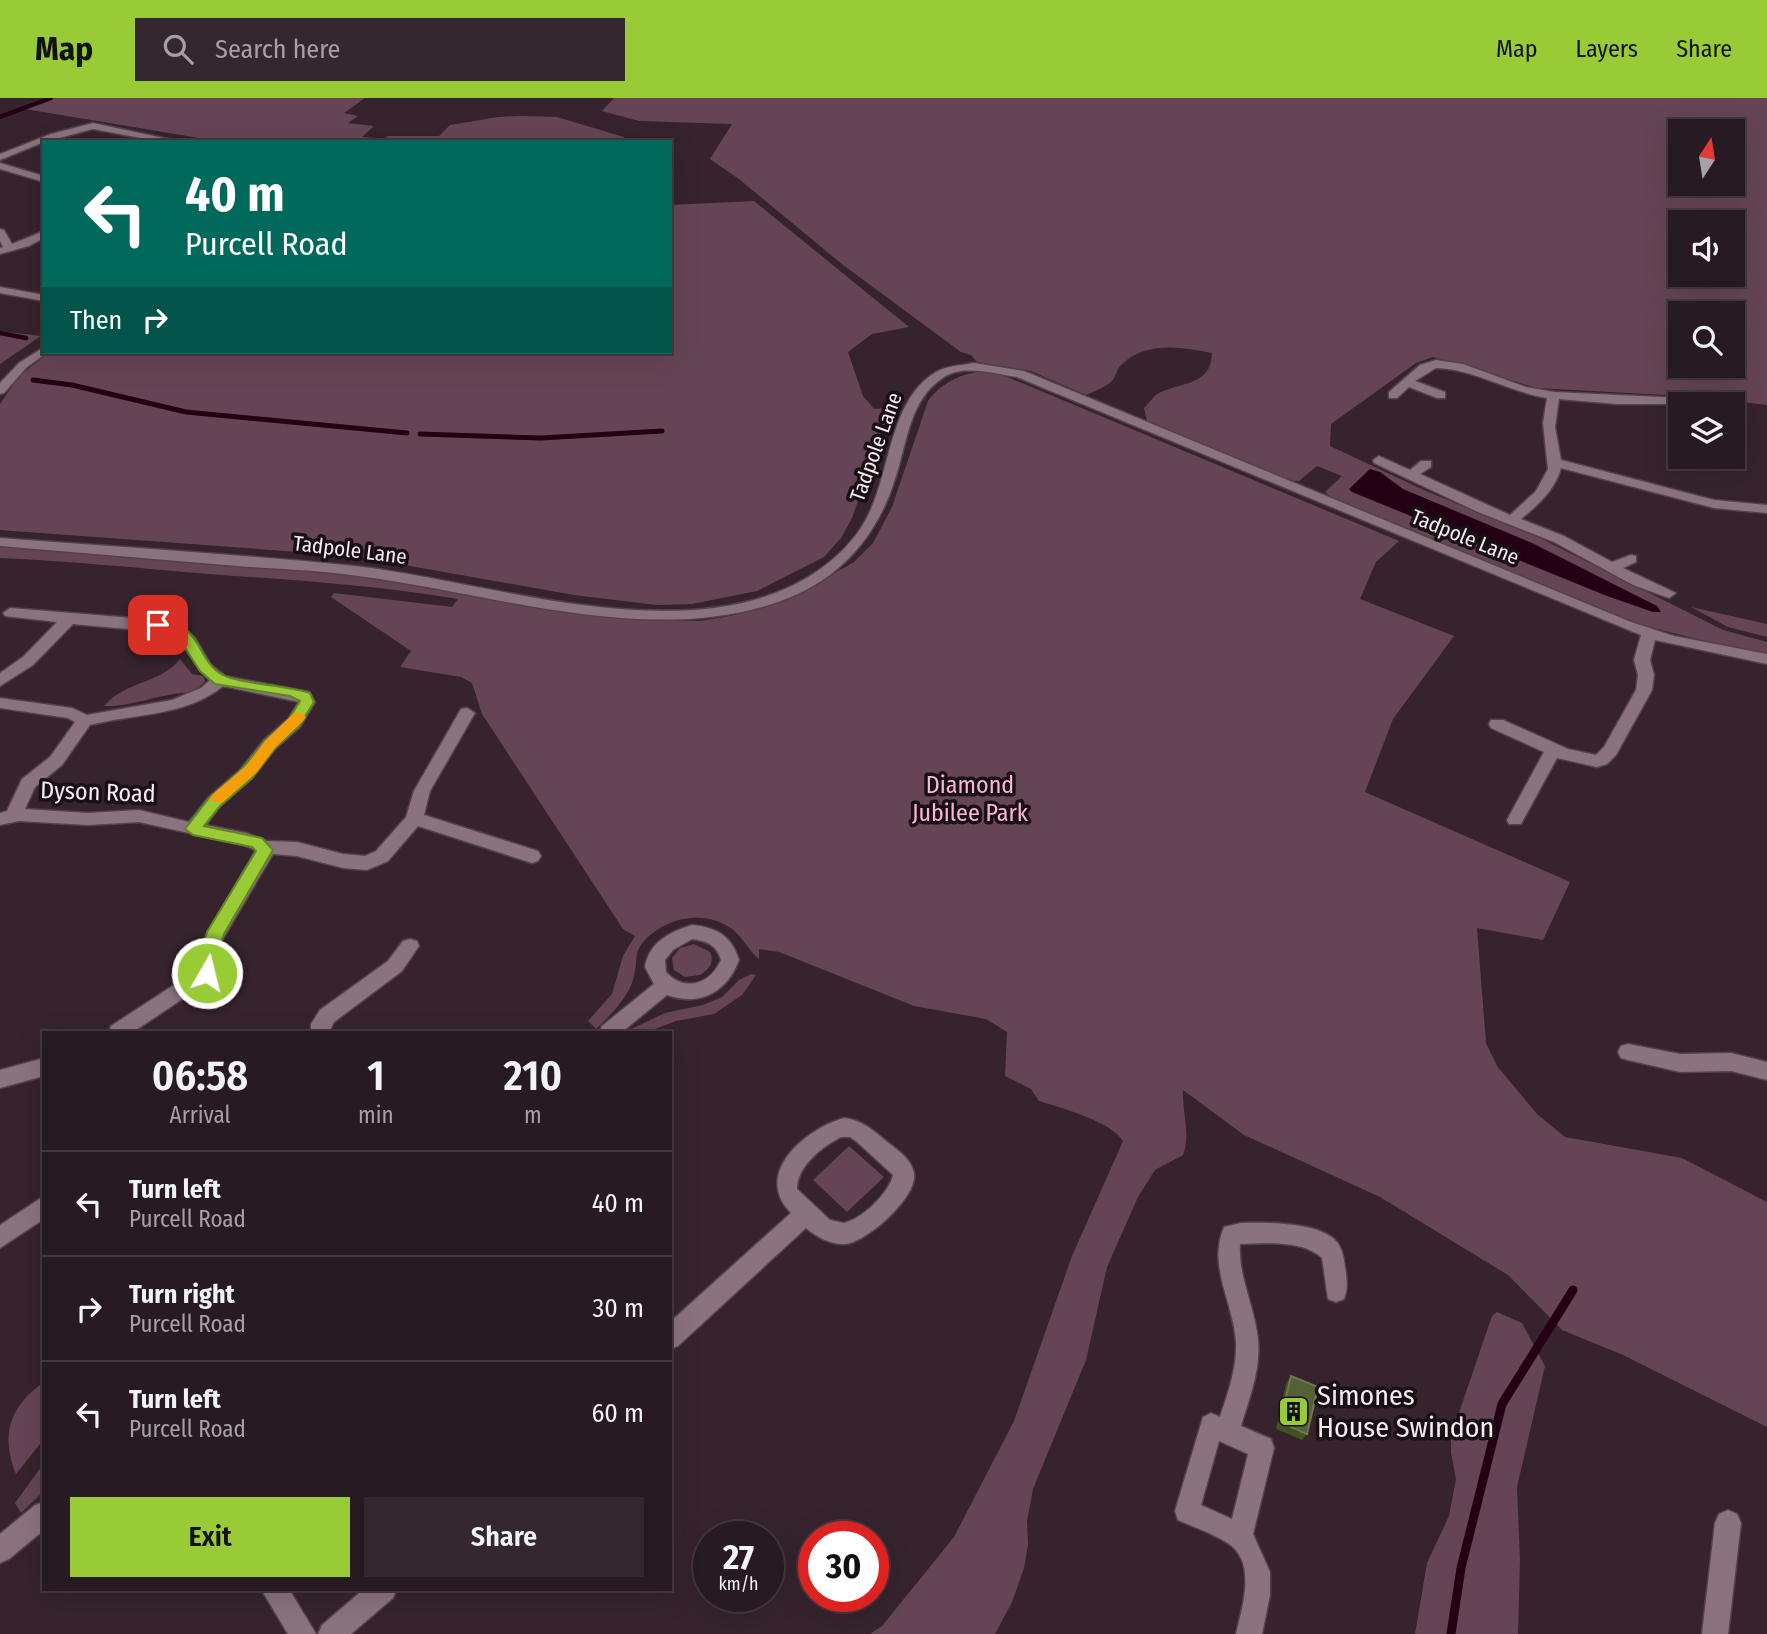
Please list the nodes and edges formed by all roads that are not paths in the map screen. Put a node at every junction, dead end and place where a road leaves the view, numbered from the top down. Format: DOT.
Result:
graph roads {
  1 [pos="44,140"];
  2 [pos="167,140"];
  3 [pos="42,141"];
  4 [pos="0,157"];
  5 [pos="0,166"];
  6 [pos="42,178"];
  7 [pos="0,232"];
  8 [pos="42,235"];
  9 [pos="5,250"];
  10 [pos="0,290"];
  11 [pos="42,298"];
  12 [pos="42,351"];
  13 [pos="1408,383"];
  14 [pos="0,390"];
  15 [pos="1394,395"];
  16 [pos="1441,395"];
  17 [pos="1553,396"];
  18 [pos="1661,401"];
  19 [pos="1668,401"];
  20 [pos="1668,412"];
  21 [pos="1379,460"];
  22 [pos="1555,463"];
  23 [pos="1426,464"];
  24 [pos="1409,476"];
  25 [pos="1767,509"];
  26 [pos="1513,520"];
  27 [pos="0,542"];
  28 [pos="1631,559"];
  29 [pos="1610,568"];
  30 [pos="1669,593"];
  31 [pos="9,613"];
  32 [pos="69,619"];
  33 [pos="1649,633"];
  34 [pos="1767,659"];
  35 [pos="220,680"];
  36 [pos="0,681"];
  37 [pos="0,703"];
  38 [pos="467,713"];
  39 [pos="85,721"];
  40 [pos="1497,724"];
  41 [pos="1554,749"];
  42 [pos="6,818"];
  43 [pos="414,819"];
  44 [pos="1516,820"];
  45 [pos="193,829"];
  46 [pos="265,847"];
  47 [pos="532,856"];
  48 [pos="410,946"];
  49 [pos="666,985"];
  50 [pos="120,1031"];
  51 [pos="320,1031"];
  52 [pos="610,1031"];
  53 [pos="1628,1052"];
  54 [pos="42,1068"];
  55 [pos="1767,1071"];
  56 [pos="0,1079"];
  57 [pos="42,1207"];
  58 [pos="807,1213"];
  59 [pos="0,1238"];
  60 [pos="1336,1291"];
  61 [pos="672,1336"];
  62 [pos="1228,1432"];
  63 [pos="42,1516"];
  64 [pos="1728,1523"];
  65 [pos="1240,1536"];
  66 [pos="0,1550"];
  67 [pos="275,1591"];
  68 [pos="382,1591"];
  69 [pos="303,1634"];
  70 [pos="331,1634"];
  71 [pos="1248,1634"];
  72 [pos="1715,1634"];
  1 -- 2 [label="street"];
  3 -- 4 [label="street"];
  5 -- 6 [label="street"];
  7 -- 9 [label="street"];
  8 -- 9 [label="street"];
  10 -- 11 [label="street"];
  12 -- 14 [label="street"];
  13 -- 15 [label="street"];
  13 -- 16 [label="street"];
  13 -- 17 [label="street"];
  17 -- 18 [label="street"];
  17 -- 22 [label="street"];
  18 -- 19 [label="street"];
  18 -- 20 [label="street"];
  21 -- 24 [label="street"];
  22 -- 25 [label="street"];
  22 -- 26 [label="street"];
  23 -- 24 [label="street"];
  24 -- 26 [label="street"];
  26 -- 29 [label="street"];
  27 -- 33 [label="street, Tadpole Lane"];
  28 -- 29 [label="street"];
  29 -- 30 [label="street"];
  31 -- 32 [label="street"];
  32 -- 35 [label="street"];
  32 -- 36 [label="street"];
  33 -- 34 [label="street, Tadpole Lane"];
  33 -- 41 [label="street"];
  35 -- 39 [label="street"];
  35 -- 45 [label="street"];
  37 -- 39 [label="street"];
  38 -- 43 [label="street"];
  39 -- 42 [label="street"];
  40 -- 41 [label="street"];
  41 -- 44 [label="street"];
  42 -- 45 [label="street, Dyson Road"];
  43 -- 46 [label="street, Dyson Road"];
  43 -- 47 [label="street"];
  45 -- 46 [label="street, Dyson Road"];
  46 -- 50 [label="street"];
  48 -- 51 [label="street"];
  49 -- 52 [label="street"];
  53 -- 55 [label="street"];
  54 -- 56 [label="street"];
  57 -- 59 [label="street"];
  58 -- 58 [label="street"];
  58 -- 61 [label="street"];
  60 -- 62 [label="street"];
  62 -- 65 [label="street"];
  62 -- 65 [label="street"];
  63 -- 66 [label="street"];
  64 -- 72 [label="street"];
  65 -- 71 [label="street"];
  67 -- 69 [label="street"];
  68 -- 70 [label="street"];
}
